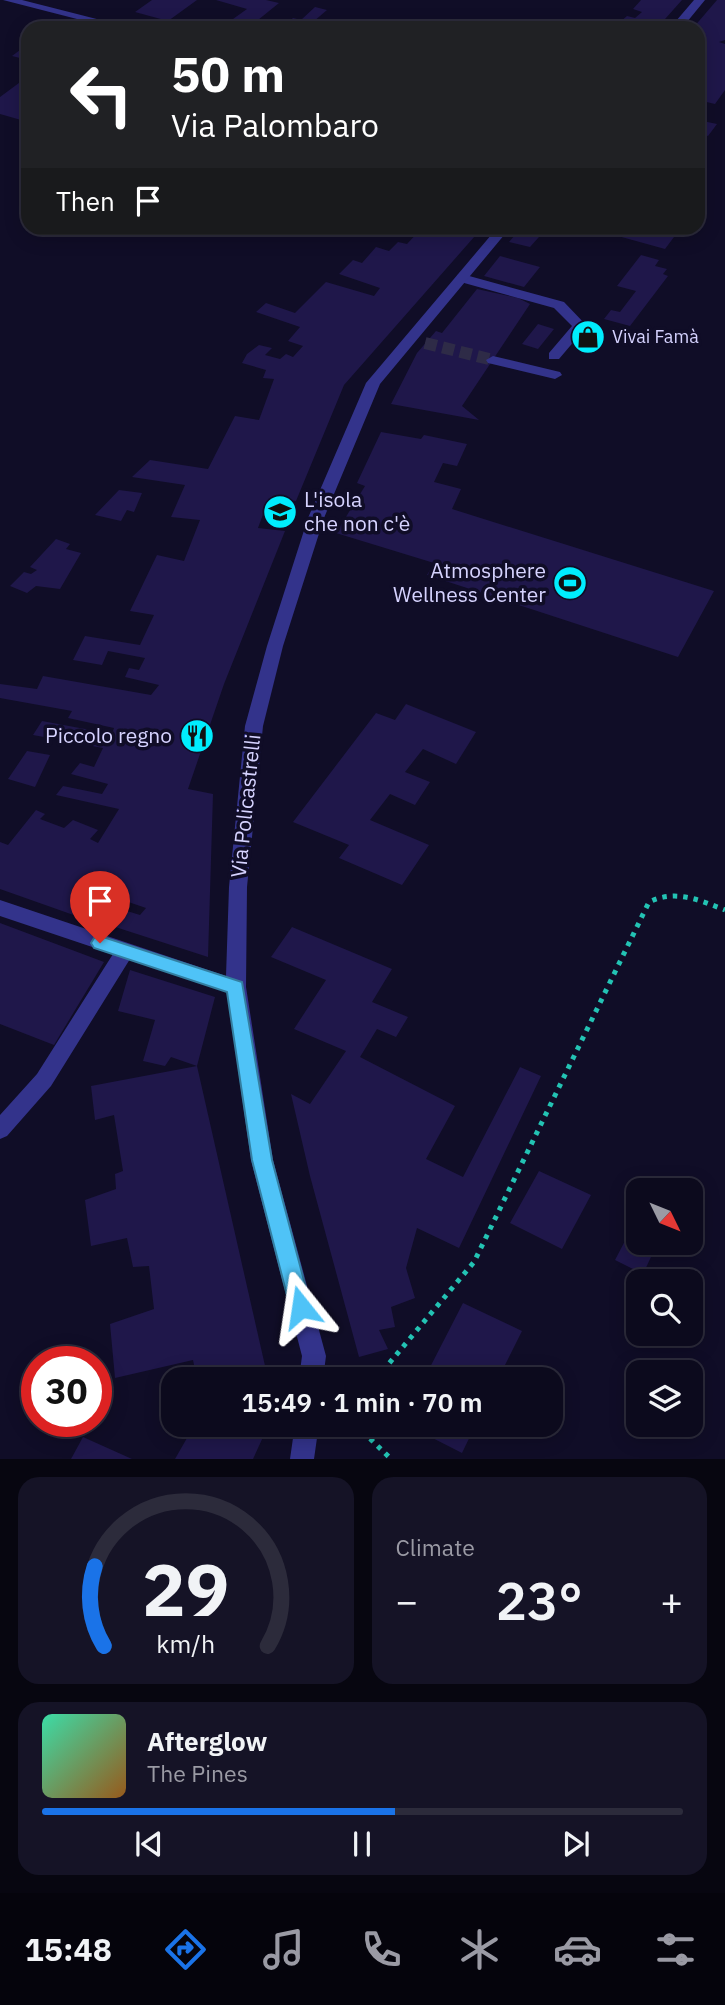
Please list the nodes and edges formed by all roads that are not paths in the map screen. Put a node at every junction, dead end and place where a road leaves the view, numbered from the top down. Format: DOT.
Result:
graph roads {
  1 [pos="8,0"];
  2 [pos="700,0"];
  3 [pos="96,21"];
  4 [pos="682,21"];
  5 [pos="498,235"];
  6 [pos="462,278"];
  7 [pos="554,356"];
  8 [pos="493,360"];
  9 [pos="555,375"];
  10 [pos="0,908"];
  11 [pos="125,951"];
  12 [pos="236,987"];
  13 [pos="0,1130"];
  14 [pos="313,1367"];
  15 [pos="305,1437"];
  16 [pos="302,1459"];
  1 -- 3 [label="street"];
  2 -- 4 [label="street"];
  5 -- 6 [label="street, Via Policastrelli"];
  6 -- 7 [label="street"];
  6 -- 12 [label="street, Via Policastrelli"];
  8 -- 9 [label="street"];
  10 -- 11 [label="street"];
  11 -- 12 [label="street"];
  11 -- 13 [label="street"];
  12 -- 14 [label="street, Via Policastrelli"];
  15 -- 16 [label="street"];
}
